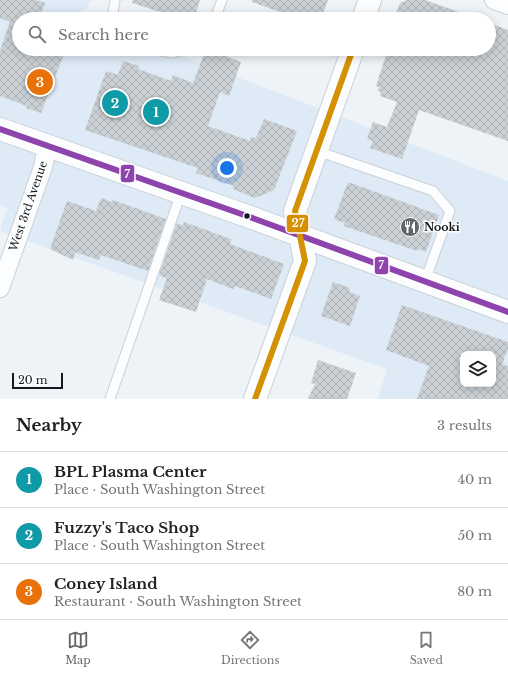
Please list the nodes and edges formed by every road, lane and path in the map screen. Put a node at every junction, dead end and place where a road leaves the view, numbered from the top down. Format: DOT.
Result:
graph roads {
  1 [pos="115,0"];
  2 [pos="222,0"];
  3 [pos="370,0"];
  4 [pos="494,0"];
  5 [pos="508,5"];
  6 [pos="113,12"];
  7 [pos="218,12"];
  8 [pos="366,12"];
  9 [pos="350,56"];
  10 [pos="0,129"];
  11 [pos="47,147"];
  12 [pos="316,150"];
  13 [pos="181,193"];
  14 [pos="300,236"];
  15 [pos="425,281"];
  16 [pos="0,288"];
  17 [pos="508,312"];
  18 [pos="110,399"];
  19 [pos="255,399"];
  1 -- 6 [label="lane"];
  2 -- 7 [label="lane"];
  3 -- 8 [label="street"];
  4 -- 5 [label="street"];
  9 -- 12 [label="street"];
  10 -- 11 [label="street"];
  11 -- 13 [label="street"];
  11 -- 16 [label="street, West 3rd Avenue"];
  12 -- 14 [label="street"];
  12 -- 15 [label="lane"];
  13 -- 14 [label="street"];
  13 -- 18 [label="lane"];
  14 -- 15 [label="street"];
  14 -- 19 [label="street"];
  15 -- 17 [label="street"];
}
